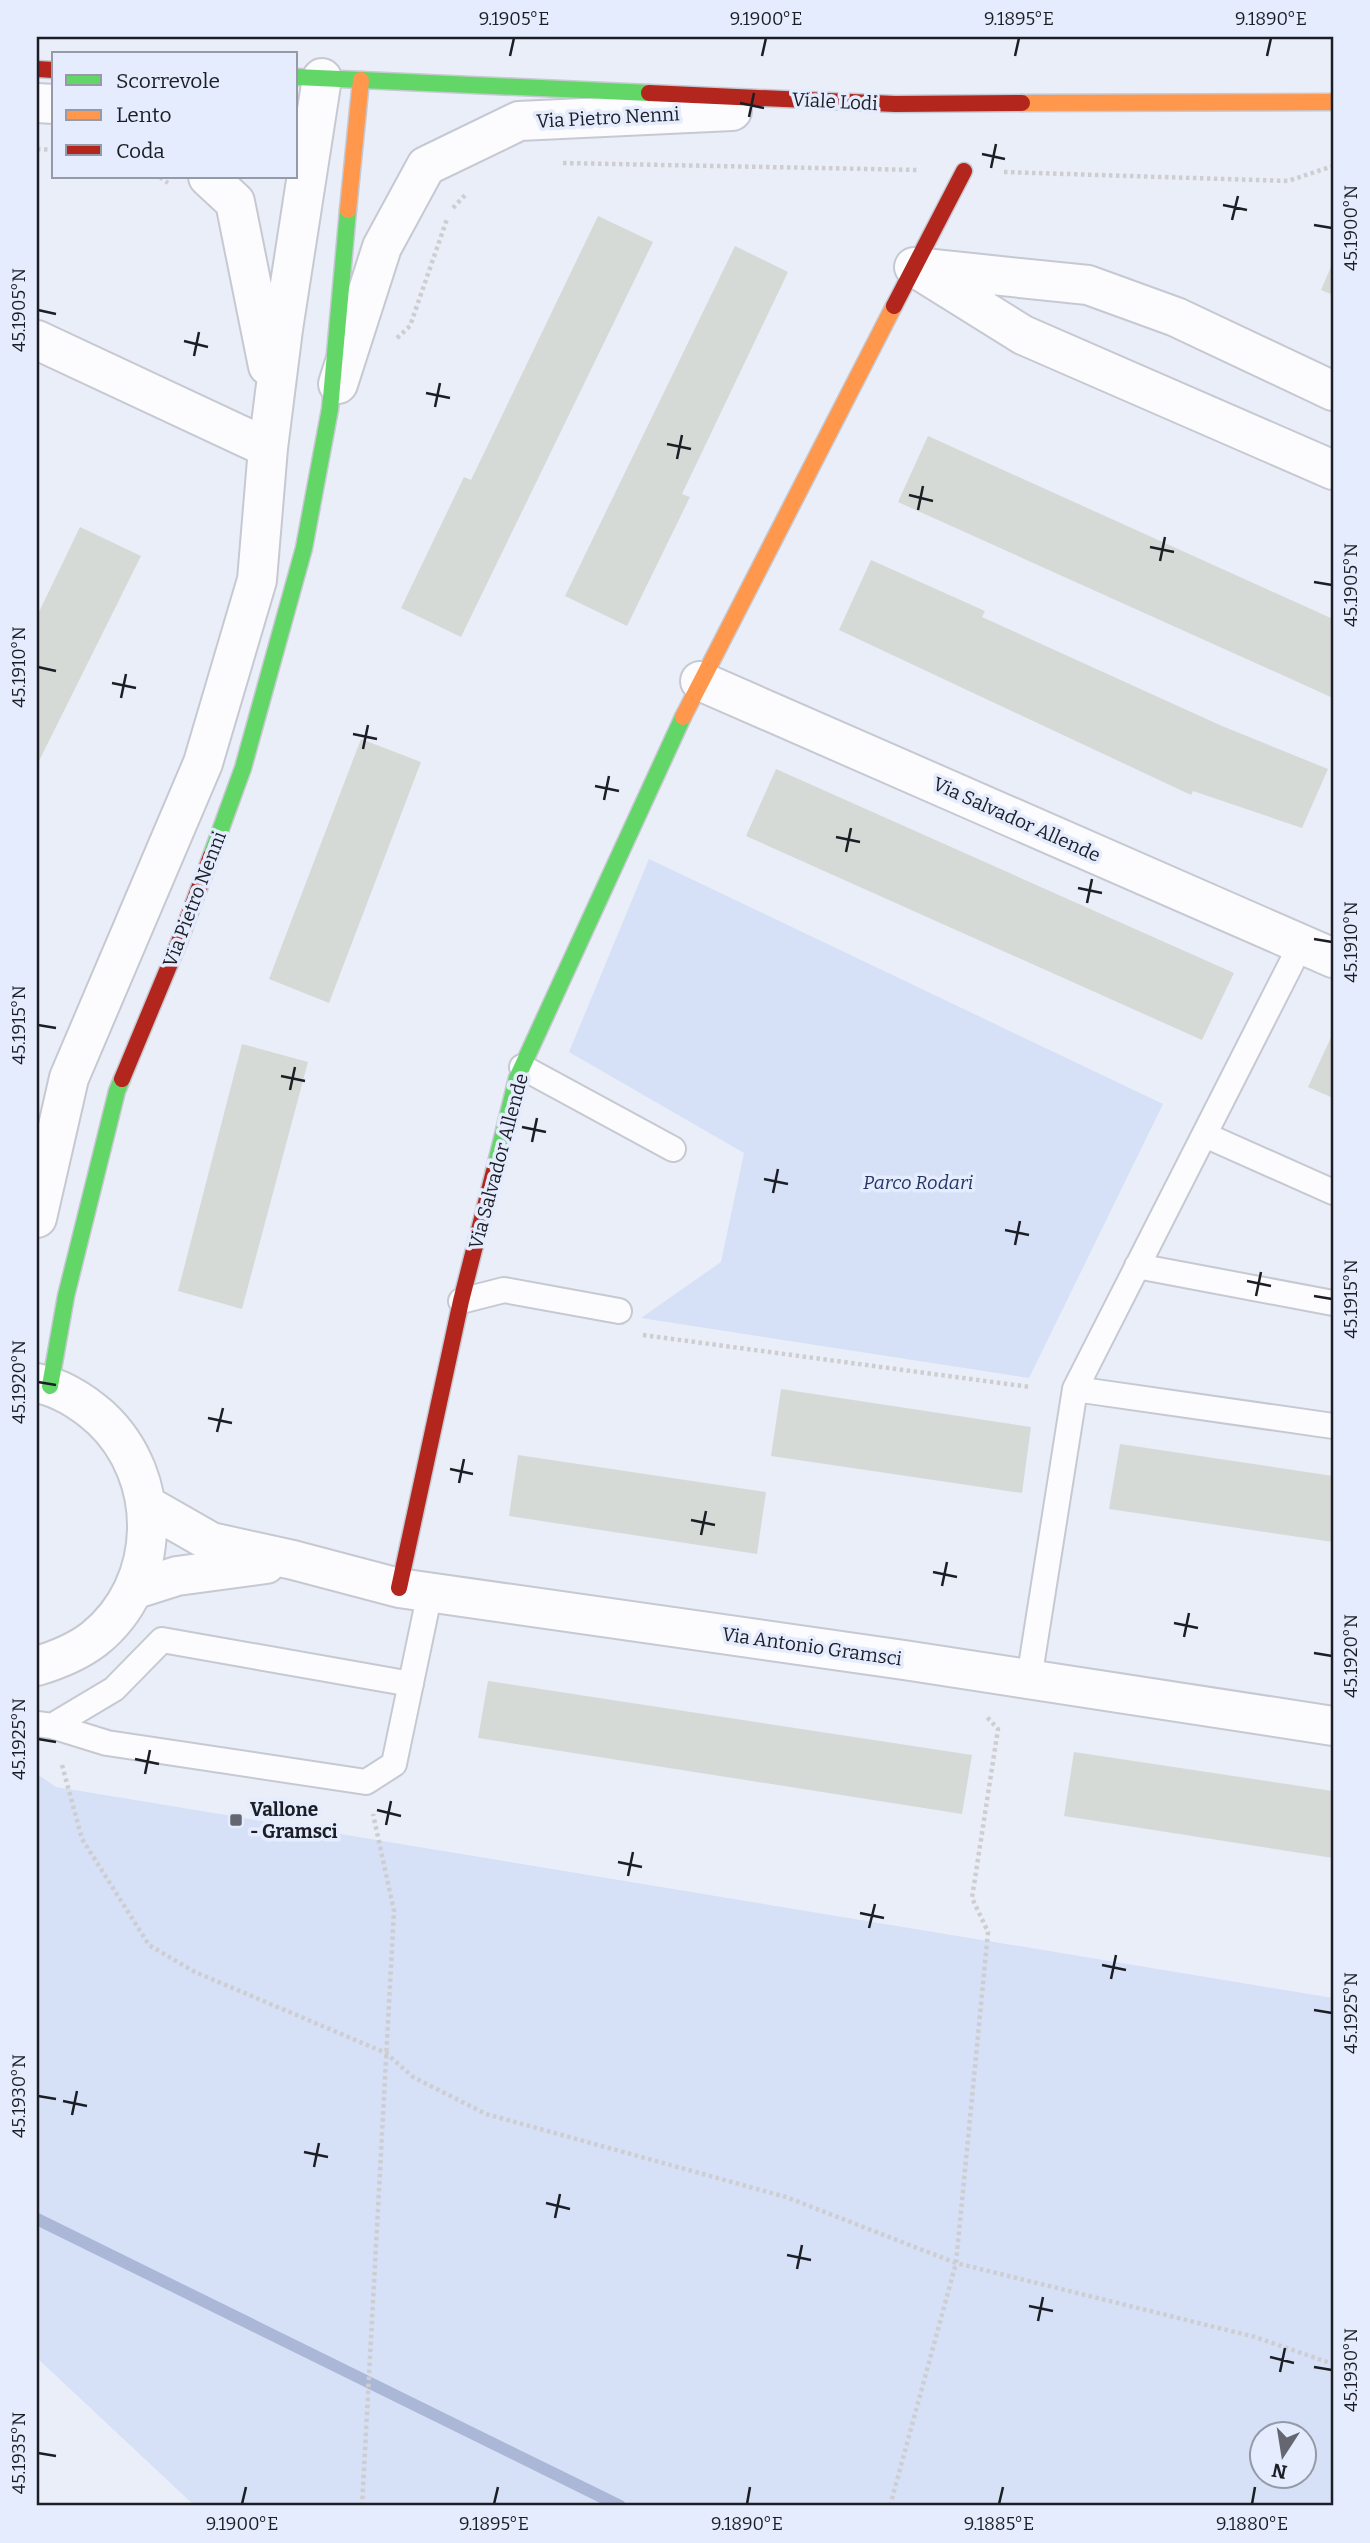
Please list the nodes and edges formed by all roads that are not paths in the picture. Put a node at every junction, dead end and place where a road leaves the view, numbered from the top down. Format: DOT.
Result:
graph roads {
  1 [pos="309,78"];
  2 [pos="361,80"];
  3 [pos="1333,102"];
  4 [pos="895,104"];
  5 [pos="964,171"];
  6 [pos="298,178"];
  7 [pos="298,178"];
  8 [pos="190,183"];
  9 [pos="915,267"];
  10 [pos="37,340"];
  11 [pos="1333,391"];
  12 [pos="274,396"];
  13 [pos="330,410"];
  14 [pos="268,448"];
  15 [pos="1333,470"];
  16 [pos="700,681"];
  17 [pos="1333,958"];
  18 [pos="1292,962"];
  19 [pos="522,1067"];
  20 [pos="1205,1135"];
  21 [pos="673,1149"];
  22 [pos="1333,1192"];
  23 [pos="37,1218"];
  24 [pos="1137,1266"];
  25 [pos="461,1301"];
  26 [pos="1333,1303"];
  27 [pos="619,1311"];
  28 [pos="43,1385"];
  29 [pos="1075,1389"];
  30 [pos="1333,1426"];
  31 [pos="148,1506"];
  32 [pos="293,1560"];
  33 [pos="134,1590"];
  34 [pos="415,1590"];
  35 [pos="37,1667"];
  36 [pos="1029,1679"];
  37 [pos="411,1684"];
  38 [pos="44,1725"];
  39 [pos="1333,1726"];
  1 -- 2 [label="street, Viale Lodi"];
  1 -- 6 [label="street"];
  2 -- 4 [label="street, Viale Lodi"];
  2 -- 13 [label="street, Via Pietro Nenni"];
  3 -- 4 [label="street, Viale Lodi"];
  4 -- 13 [label="street, Via Pietro Nenni"];
  5 -- 9 [label="street, Via Salvador Allende"];
  7 -- 12 [label="street"];
  8 -- 12 [label="street"];
  9 -- 11 [label="street"];
  9 -- 15 [label="street"];
  9 -- 16 [label="street, Via Salvador Allende"];
  10 -- 14 [label="street"];
  12 -- 14 [label="street"];
  13 -- 28 [label="street, Via Pietro Nenni"];
  14 -- 23 [label="street"];
  16 -- 17 [label="street, Via Salvador Allende"];
  16 -- 19 [label="street, Via Salvador Allende"];
  18 -- 20 [label="lane"];
  19 -- 21 [label="lane"];
  19 -- 25 [label="street, Via Salvador Allende"];
  20 -- 22 [label="lane"];
  20 -- 24 [label="lane"];
  24 -- 26 [label="lane"];
  24 -- 29 [label="lane"];
  25 -- 27 [label="lane"];
  25 -- 34 [label="street, Via Salvador Allende"];
  28 -- 31 [label="street"];
  29 -- 30 [label="lane"];
  29 -- 36 [label="lane"];
  31 -- 32 [label="street, Via Antonio Gramsci"];
  31 -- 33 [label="street"];
  32 -- 33 [label="street, Via Antonio Gramsci"];
  32 -- 34 [label="street, Via Antonio Gramsci"];
  33 -- 35 [label="street"];
  34 -- 36 [label="street, Via Antonio Gramsci"];
  34 -- 37 [label="lane"];
  36 -- 39 [label="street, Via Antonio Gramsci"];
  37 -- 38 [label="lane"];
  37 -- 38 [label="lane"];
}
